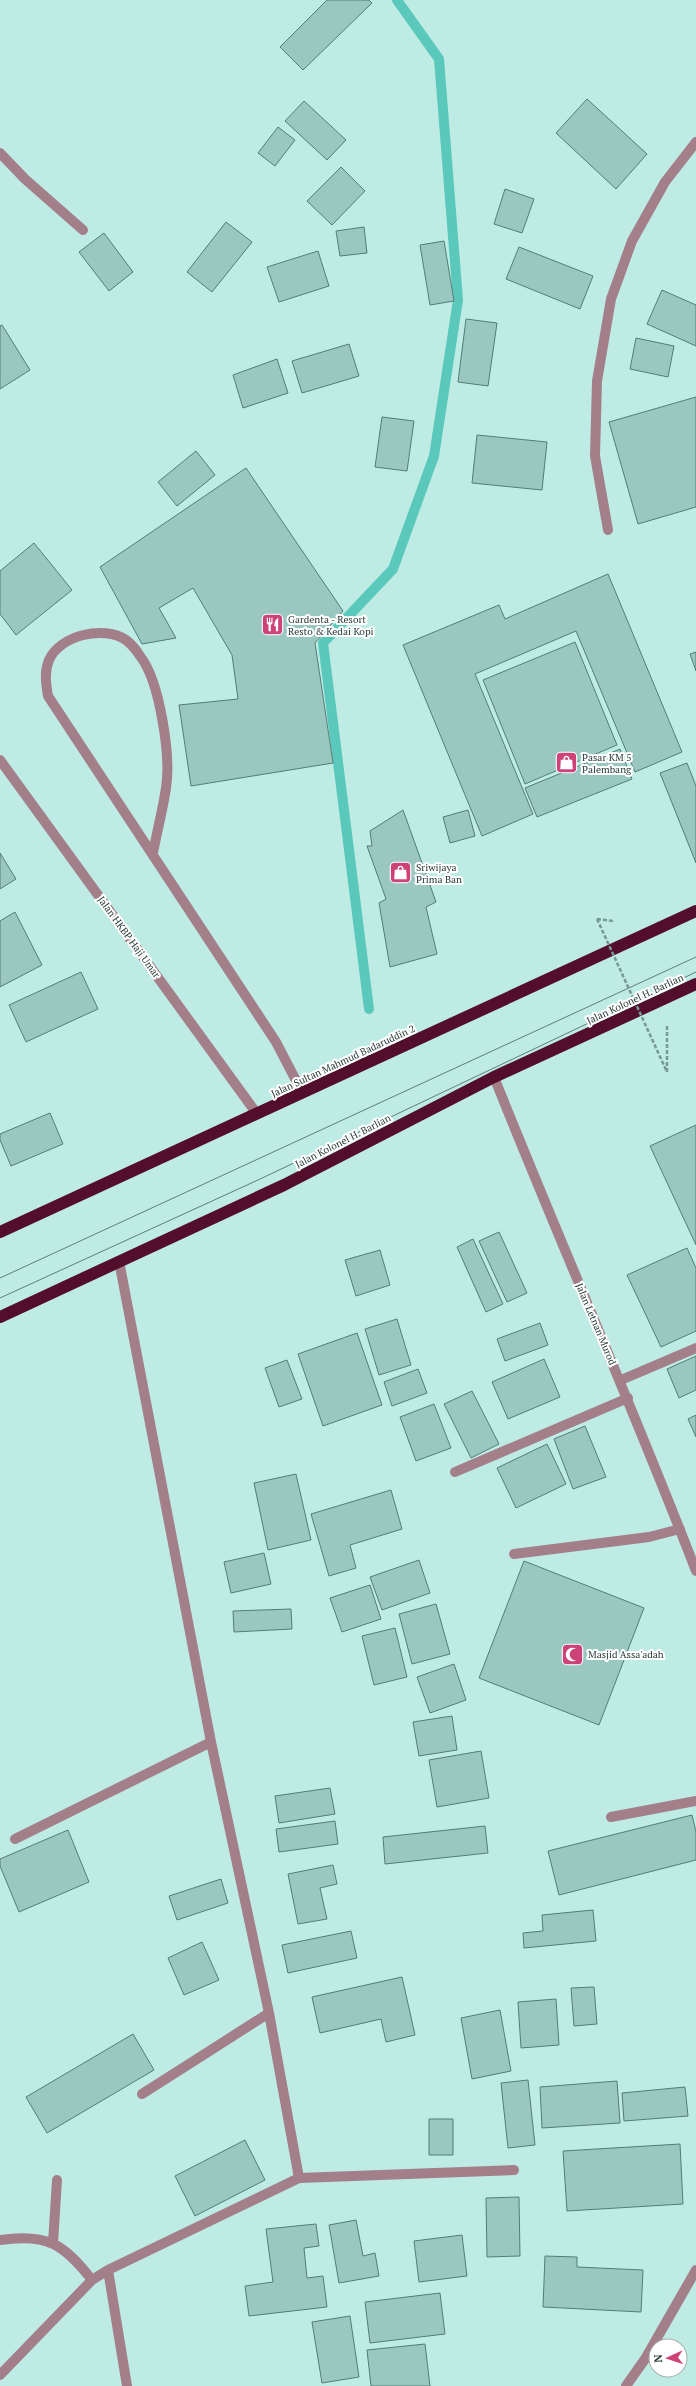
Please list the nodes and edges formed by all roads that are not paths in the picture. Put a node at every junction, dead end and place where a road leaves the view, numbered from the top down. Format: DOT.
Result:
graph roads {
  1 [pos="696,142"];
  2 [pos="0,153"];
  3 [pos="83,230"];
  4 [pos="608,530"];
  5 [pos="0,760"];
  6 [pos="153,853"];
  7 [pos="696,912"];
  8 [pos="696,984"];
  9 [pos="494,1077"];
  10 [pos="302,1092"];
  11 [pos="257,1114"];
  12 [pos="0,1232"];
  13 [pos="119,1260"];
  14 [pos="0,1317"];
  15 [pos="696,1348"];
  16 [pos="621,1380"];
  17 [pos="628,1398"];
  18 [pos="455,1472"];
  19 [pos="680,1529"];
  20 [pos="514,1554"];
  21 [pos="696,1571"];
  22 [pos="210,1742"];
  23 [pos="696,1801"];
  24 [pos="611,1817"];
  25 [pos="14,1839"];
  26 [pos="269,2013"];
  27 [pos="142,2094"];
  28 [pos="514,2170"];
  29 [pos="298,2178"];
  30 [pos="57,2180"];
  31 [pos="0,2240"];
  32 [pos="52,2243"];
  33 [pos="108,2270"];
  34 [pos="696,2270"];
  35 [pos="92,2280"];
  36 [pos="0,2375"];
  37 [pos="127,2386"];
  38 [pos="626,2386"];
  1 -- 4 [label="street"];
  2 -- 3 [label="street"];
  5 -- 11 [label="street, Jalan HKBP Haji Umar"];
  6 -- 6 [label="street"];
  6 -- 10 [label="street"];
  7 -- 10 [label="highway, Jalan Sultan Mahmud Badaruddin 2"];
  8 -- 9 [label="highway, Jalan Kolonel H. Barlian"];
  9 -- 13 [label="highway, Jalan Kolonel H. Barlian"];
  9 -- 16 [label="street, Jalan Letnan Murod"];
  10 -- 11 [label="highway, Jalan Sultan Mahmud Badaruddin 2"];
  11 -- 12 [label="highway, Jalan Sultan Mahmud Badaruddin 2"];
  13 -- 14 [label="highway, Jalan Kolonel H. Barlian"];
  13 -- 22 [label="street"];
  15 -- 16 [label="street"];
  16 -- 17 [label="street, Jalan Letnan Murod"];
  17 -- 18 [label="street"];
  17 -- 19 [label="street, Jalan Letnan Murod"];
  19 -- 20 [label="street"];
  19 -- 21 [label="street, Jalan Letnan Murod"];
  22 -- 25 [label="street"];
  22 -- 26 [label="street"];
  23 -- 24 [label="street"];
  26 -- 27 [label="street"];
  26 -- 29 [label="street"];
  28 -- 29 [label="street"];
  29 -- 33 [label="street"];
  30 -- 32 [label="street"];
  31 -- 32 [label="street"];
  32 -- 35 [label="street"];
  33 -- 35 [label="street"];
  33 -- 37 [label="street"];
  34 -- 38 [label="street"];
  35 -- 36 [label="street"];
}
